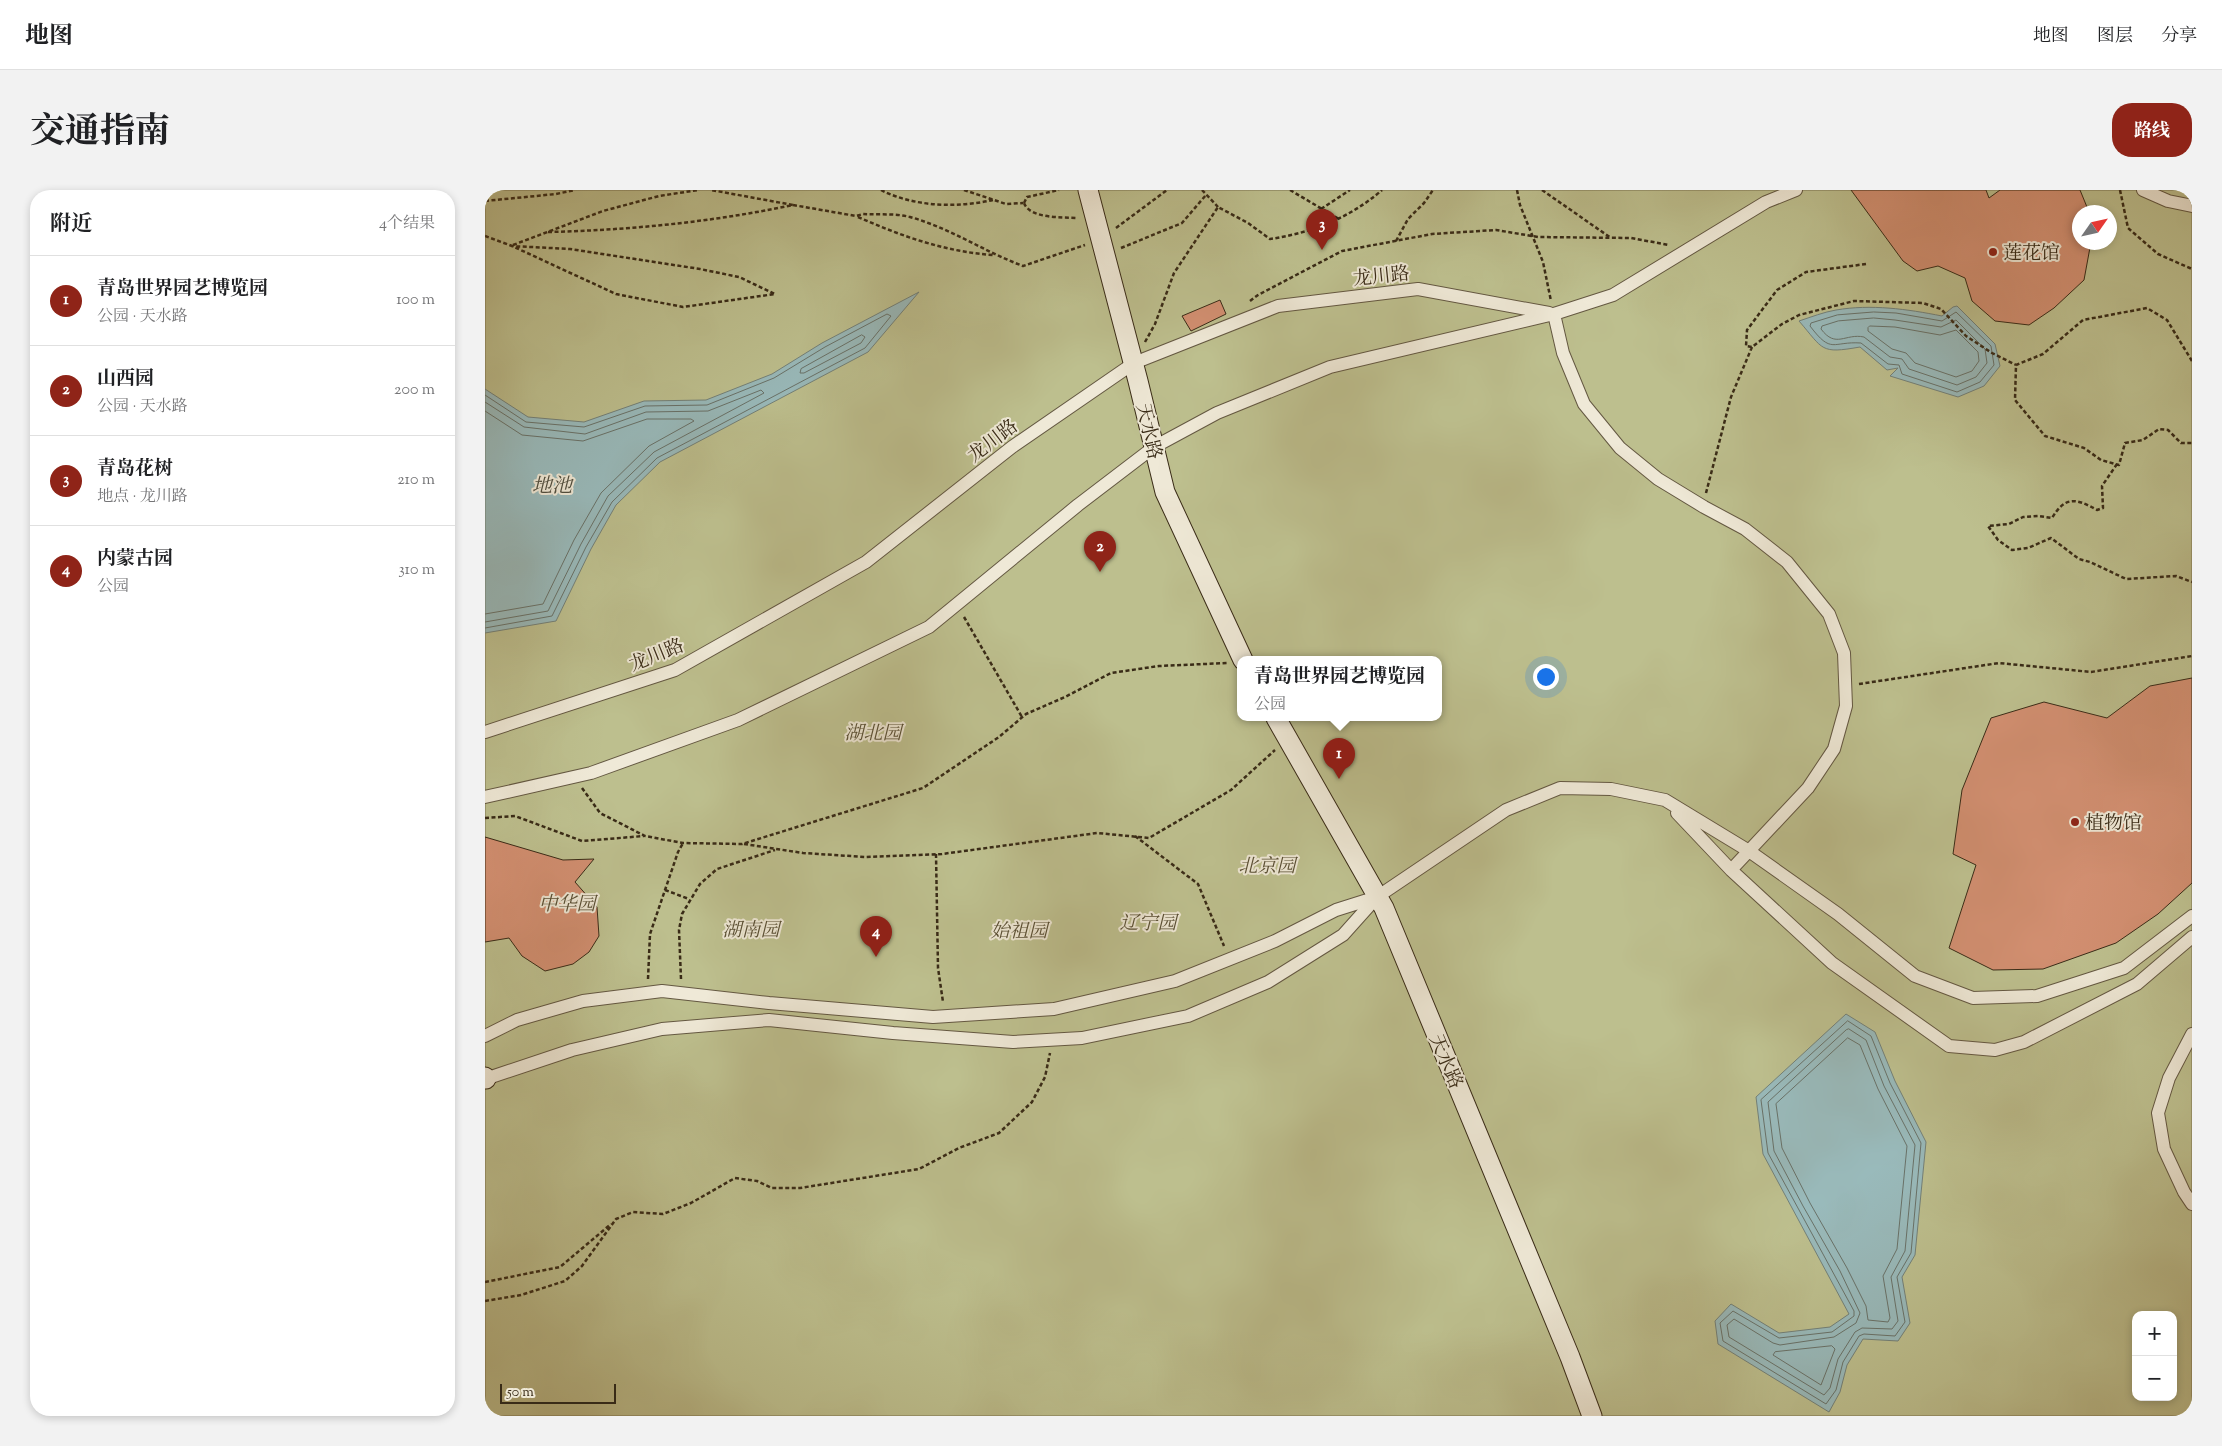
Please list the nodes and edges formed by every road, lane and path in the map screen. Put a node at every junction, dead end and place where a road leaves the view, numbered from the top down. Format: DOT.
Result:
graph roads {
  1 [pos="575,190"];
  2 [pos="698,190"];
  3 [pos="711,190"];
  4 [pos="881,190"];
  5 [pos="964,190"];
  6 [pos="1059,190"];
  7 [pos="1088,190"];
  8 [pos="1167,190"];
  9 [pos="1202,190"];
  10 [pos="1290,190"];
  11 [pos="1350,190"];
  12 [pos="1382,190"];
  13 [pos="1433,190"];
  14 [pos="1517,190"];
  15 [pos="1542,190"];
  16 [pos="1796,190"];
  17 [pos="2120,190"];
  18 [pos="2143,190"];
  19 [pos="1206,194"];
  20 [pos="993,200"];
  21 [pos="485,202"];
  22 [pos="1024,203"];
  23 [pos="793,205"];
  24 [pos="2192,206"];
  25 [pos="1218,207"];
  26 [pos="1321,208"];
  27 [pos="856,216"];
  28 [pos="1339,219"];
  29 [pos="1096,220"];
  30 [pos="548,232"];
  31 [pos="485,236"];
  32 [pos="1612,238"];
  33 [pos="1396,241"];
  34 [pos="512,246"];
  35 [pos="1103,246"];
  36 [pos="1690,249"];
  37 [pos="995,255"];
  38 [pos="1866,264"];
  39 [pos="2192,270"];
  40 [pos="1554,314"];
  41 [pos="1247,319"];
  42 [pos="1752,348"];
  43 [pos="2192,361"];
  44 [pos="1134,363"];
  45 [pos="2017,365"];
  46 [pos="2192,444"];
  47 [pos="1154,447"];
  48 [pos="2117,464"];
  49 [pos="1704,499"];
  50 [pos="2192,582"];
  51 [pos="957,604"];
  52 [pos="2192,656"];
  53 [pos="1237,660"];
  54 [pos="1237,662"];
  55 [pos="1845,686"];
  56 [pos="1022,718"];
  57 [pos="1277,721"];
  58 [pos="485,732"];
  59 [pos="1287,738"];
  60 [pos="573,777"];
  61 [pos="485,797"];
  62 [pos="1665,800"];
  63 [pos="485,818"];
  64 [pos="645,836"];
  65 [pos="1135,836"];
  66 [pos="683,844"];
  67 [pos="742,844"];
  68 [pos="776,849"];
  69 [pos="1749,851"];
  70 [pos="936,854"];
  71 [pos="1731,870"];
  72 [pos="665,890"];
  73 [pos="1377,897"];
  74 [pos="689,899"];
  75 [pos="2192,916"];
  76 [pos="2192,937"];
  77 [pos="1229,960"];
  78 [pos="647,993"];
  79 [pos="682,993"];
  80 [pos="945,1016"];
  81 [pos="2192,1034"];
  82 [pos="485,1036"];
  83 [pos="1053,1040"];
  84 [pos="485,1078"];
  85 [pos="2192,1204"];
  86 [pos="616,1219"];
  87 [pos="485,1282"];
  88 [pos="485,1301"];
  89 [pos="1592,1416"];
  1 -- 21 [label="path"];
  2 -- 30 [label="path"];
  3 -- 23 [label="path"];
  4 -- 20 [label="path"];
  5 -- 20 [label="path"];
  6 -- 22 [label="path"];
  7 -- 29 [label="street, 天水路"];
  8 -- 35 [label="path"];
  9 -- 19 [label="path"];
  10 -- 26 [label="path"];
  11 -- 26 [label="path"];
  12 -- 28 [label="path"];
  13 -- 33 [label="path"];
  14 -- 40 [label="path"];
  15 -- 32 [label="path"];
  16 -- 36 [label="street"];
  17 -- 39 [label="path"];
  18 -- 24 [label="street"];
  19 -- 25 [label="path"];
  19 -- 35 [label="path"];
  20 -- 22 [label="path"];
  22 -- 29 [label="path"];
  23 -- 27 [label="path"];
  23 -- 30 [label="path"];
  25 -- 28 [label="path"];
  25 -- 44 [label="path"];
  26 -- 28 [label="path"];
  27 -- 37 [label="path"];
  27 -- 37 [label="path"];
  29 -- 35 [label="street, 天水路"];
  30 -- 34 [label="path"];
  31 -- 34 [label="path"];
  32 -- 33 [label="path"];
  32 -- 36 [label="path"];
  33 -- 41 [label="path"];
  34 -- 34 [label="path"];
  35 -- 37 [label="path"];
  35 -- 44 [label="street, 天水路"];
  36 -- 40 [label="street"];
  38 -- 42 [label="path"];
  40 -- 41 [label="street, 龙川路"];
  40 -- 47 [label="street"];
  40 -- 55 [label="street"];
  41 -- 44 [label="street, 龙川路"];
  42 -- 45 [label="path"];
  42 -- 49 [label="path"];
  43 -- 45 [label="path"];
  44 -- 47 [label="street, 天水路"];
  44 -- 58 [label="street, 龙川路"];
  45 -- 48 [label="path"];
  46 -- 48 [label="path"];
  47 -- 51 [label="street"];
  47 -- 53 [label="street, 天水路"];
  48 -- 50 [label="path"];
  51 -- 56 [label="path"];
  51 -- 60 [label="street"];
  52 -- 55 [label="path"];
  54 -- 56 [label="path"];
  55 -- 69 [label="street"];
  56 -- 67 [label="path"];
  57 -- 59 [label="street, 天水路"];
  59 -- 65 [label="path"];
  59 -- 73 [label="street, 天水路"];
  60 -- 61 [label="street"];
  60 -- 64 [label="path"];
  62 -- 69 [label="street"];
  62 -- 71 [label="street"];
  62 -- 73 [label="street"];
  63 -- 64 [label="path"];
  64 -- 66 [label="path"];
  65 -- 70 [label="path"];
  65 -- 77 [label="path"];
  66 -- 67 [label="path"];
  66 -- 72 [label="path"];
  67 -- 68 [label="path"];
  68 -- 70 [label="path"];
  68 -- 74 [label="path"];
  69 -- 71 [label="street"];
  69 -- 75 [label="street"];
  70 -- 80 [label="path"];
  71 -- 76 [label="street"];
  72 -- 74 [label="path"];
  72 -- 78 [label="path"];
  73 -- 77 [label="street"];
  73 -- 83 [label="street"];
  73 -- 89 [label="street, 天水路"];
  74 -- 79 [label="path"];
  77 -- 80 [label="street"];
  78 -- 79 [label="street"];
  78 -- 82 [label="street"];
  79 -- 80 [label="street"];
  81 -- 85 [label="street"];
  83 -- 84 [label="street"];
  83 -- 86 [label="path"];
  86 -- 87 [label="path"];
  86 -- 88 [label="path"];
}
